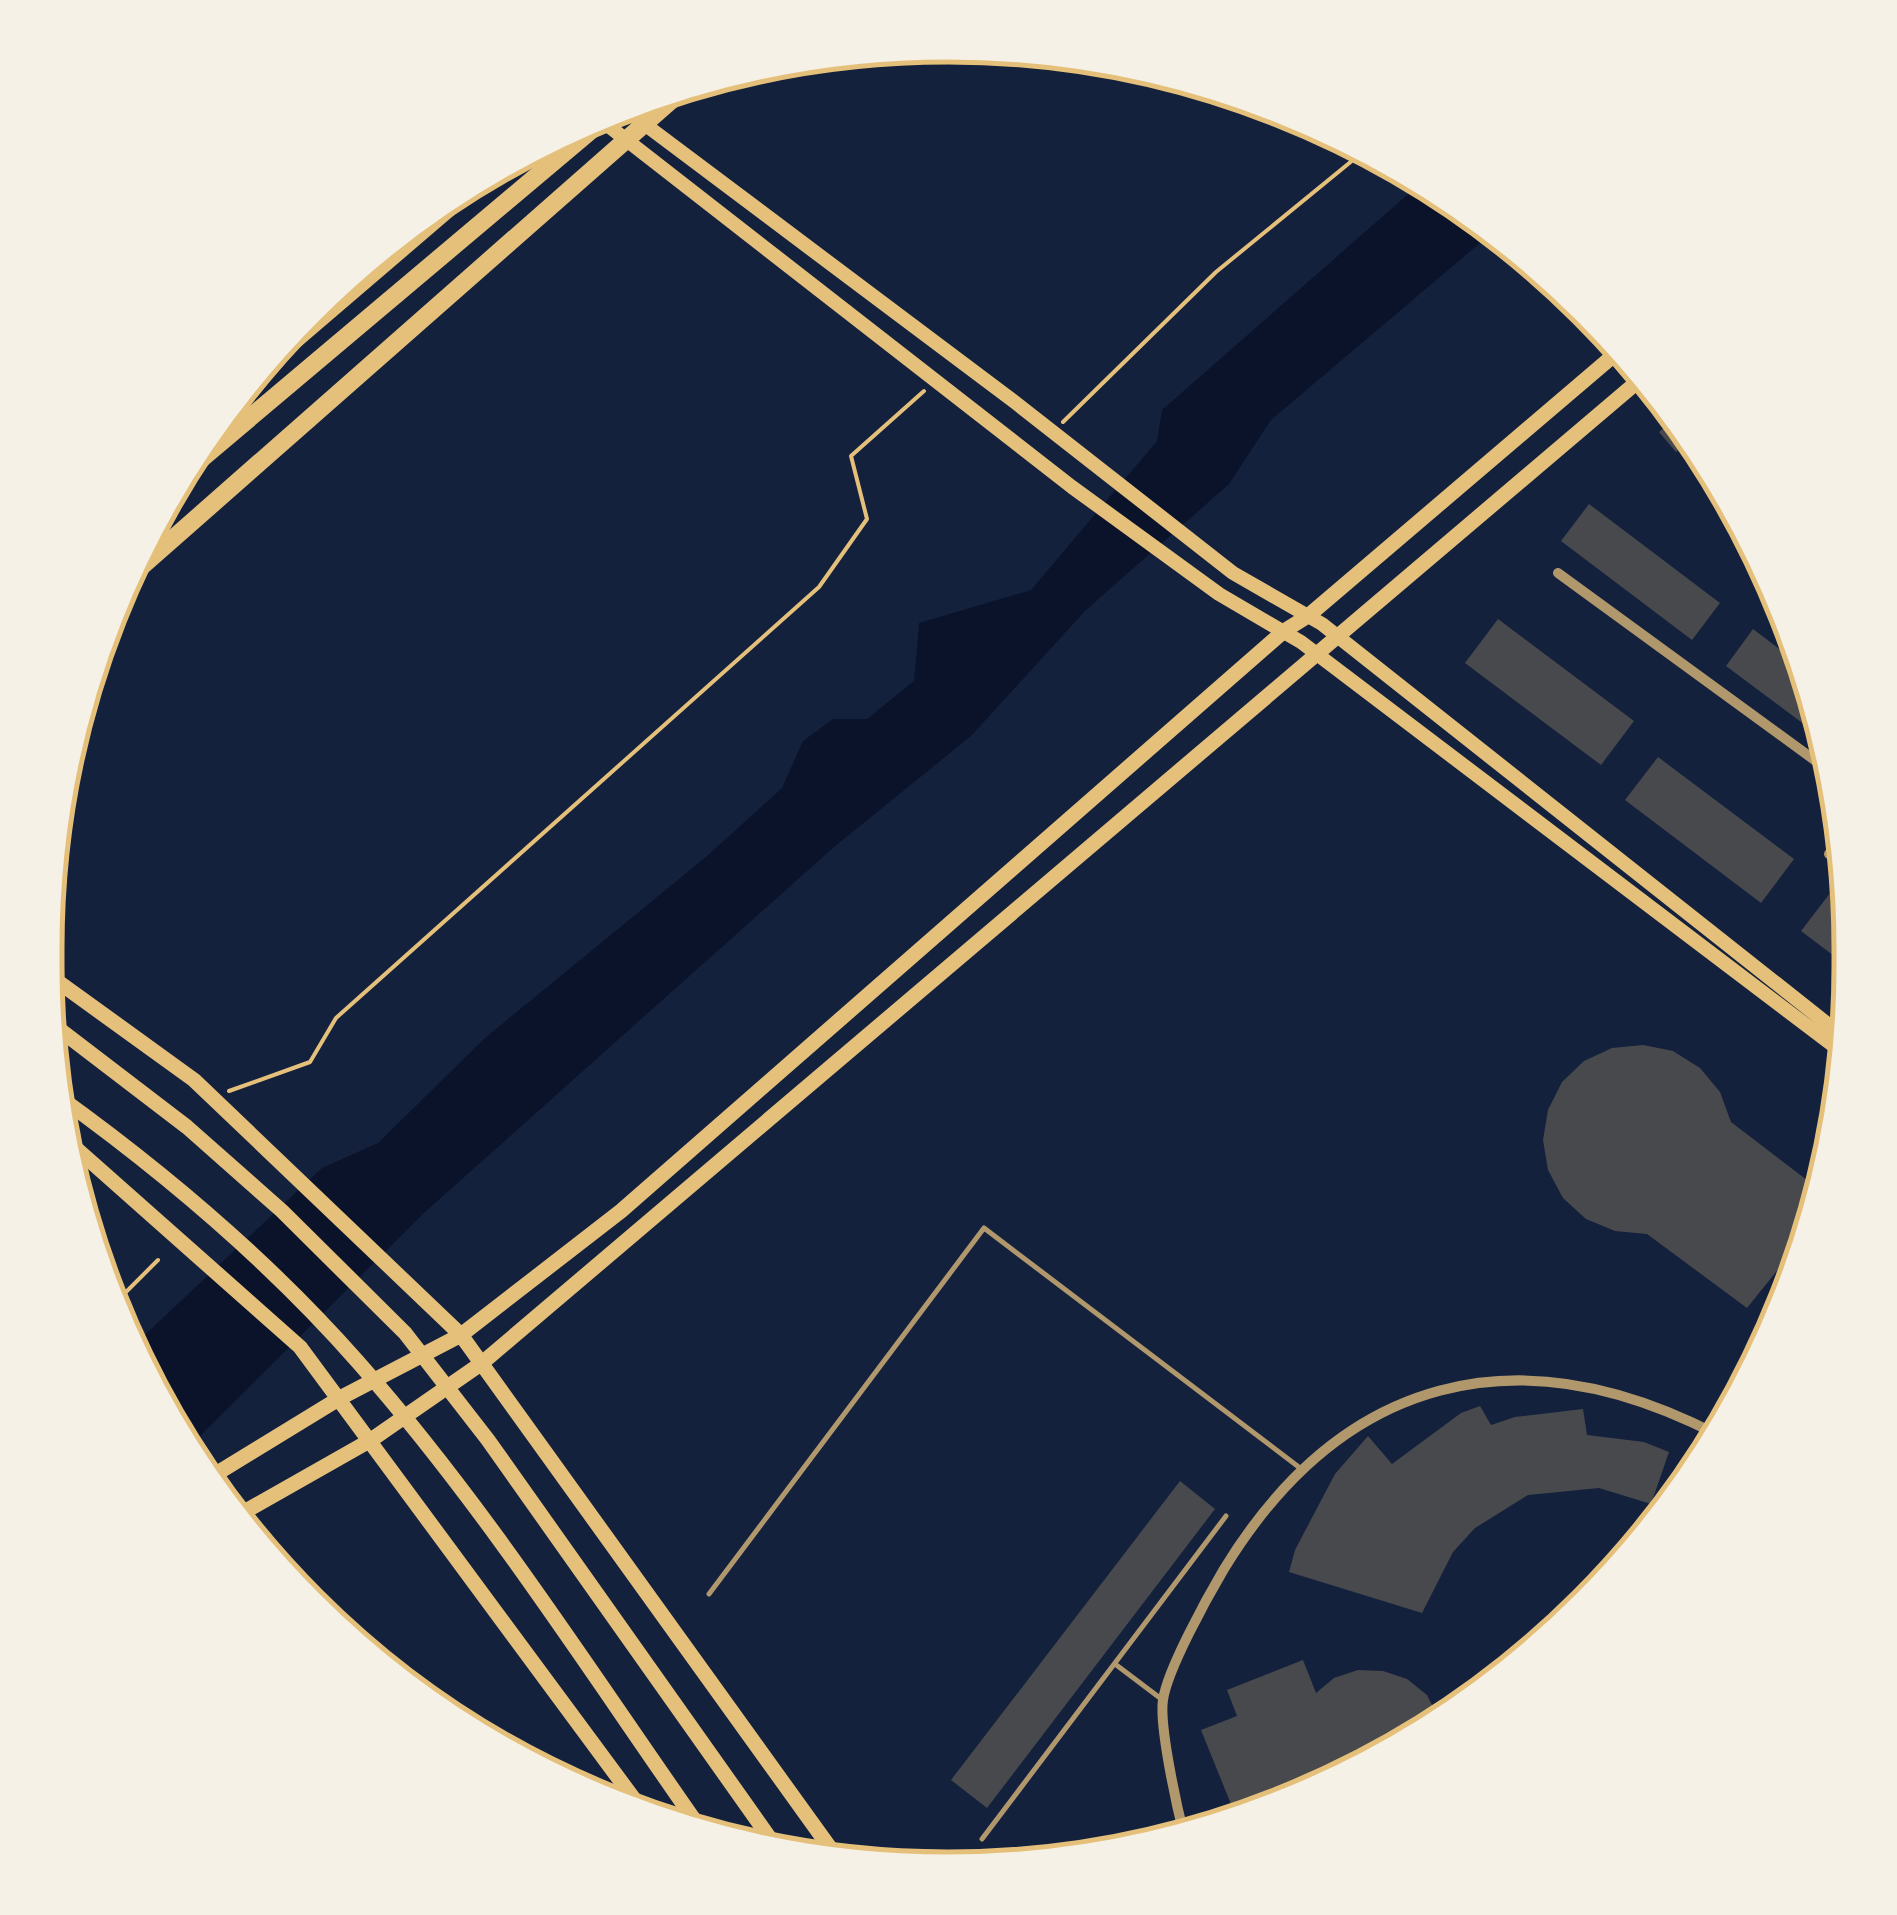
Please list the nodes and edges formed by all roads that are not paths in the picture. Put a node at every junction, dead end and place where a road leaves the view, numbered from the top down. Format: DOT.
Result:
graph roads {
  1 [pos="658,112"];
  2 [pos="638,119"];
  3 [pos="614,128"];
  4 [pos="570,148"];
  5 [pos="1610,359"];
  6 [pos="1633,386"];
  7 [pos="224,440"];
  8 [pos="156,554"];
  9 [pos="1558,573"];
  10 [pos="1308,616"];
  11 [pos="1284,632"];
  12 [pos="1337,638"];
  13 [pos="1315,652"];
  14 [pos="1813,758"];
  15 [pos="63,985"];
  16 [pos="1833,1027"];
  17 [pos="65,1035"];
  18 [pos="1831,1044"];
  19 [pos="75,1110"];
  20 [pos="84,1155"];
  21 [pos="460,1334"];
  22 [pos="482,1363"];
  23 [pos="340,1398"];
  24 [pos="1704,1429"];
  25 [pos="371,1440"];
  26 [pos="1300,1468"];
  27 [pos="221,1471"];
  28 [pos="248,1509"];
  29 [pos="1226,1516"];
  30 [pos="709,1594"];
  31 [pos="1115,1664"];
  32 [pos="1163,1700"];
  33 [pos="629,1792"];
  34 [pos="689,1813"];
  35 [pos="1182,1821"];
  36 [pos="766,1833"];
  37 [pos="982,1839"];
  38 [pos="827,1844"];
  1 -- 8 [label="highway"];
  2 -- 10 [label="main road"];
  3 -- 11 [label="main road"];
  4 -- 7 [label="highway"];
  5 -- 10 [label="main road"];
  6 -- 12 [label="main road"];
  9 -- 14 [label="street"];
  10 -- 11 [label="main road"];
  10 -- 12 [label="main road"];
  11 -- 13 [label="main road"];
  11 -- 21 [label="main road"];
  12 -- 13 [label="main road"];
  12 -- 16 [label="main road"];
  13 -- 18 [label="main road"];
  13 -- 22 [label="main road"];
  15 -- 21 [label="main road"];
  17 -- 36 [label="main road"];
  19 -- 34 [label="main road"];
  20 -- 23 [label="main road"];
  21 -- 22 [label="main road"];
  21 -- 23 [label="main road"];
  22 -- 25 [label="main road"];
  22 -- 38 [label="main road"];
  23 -- 25 [label="main road"];
  23 -- 27 [label="main road"];
  24 -- 26 [label="street"];
  25 -- 28 [label="main road"];
  25 -- 33 [label="main road"];
  26 -- 30 [label="lane"];
  26 -- 32 [label="street"];
  29 -- 31 [label="lane"];
  31 -- 32 [label="lane"];
  31 -- 37 [label="lane"];
  32 -- 35 [label="street"];
}
